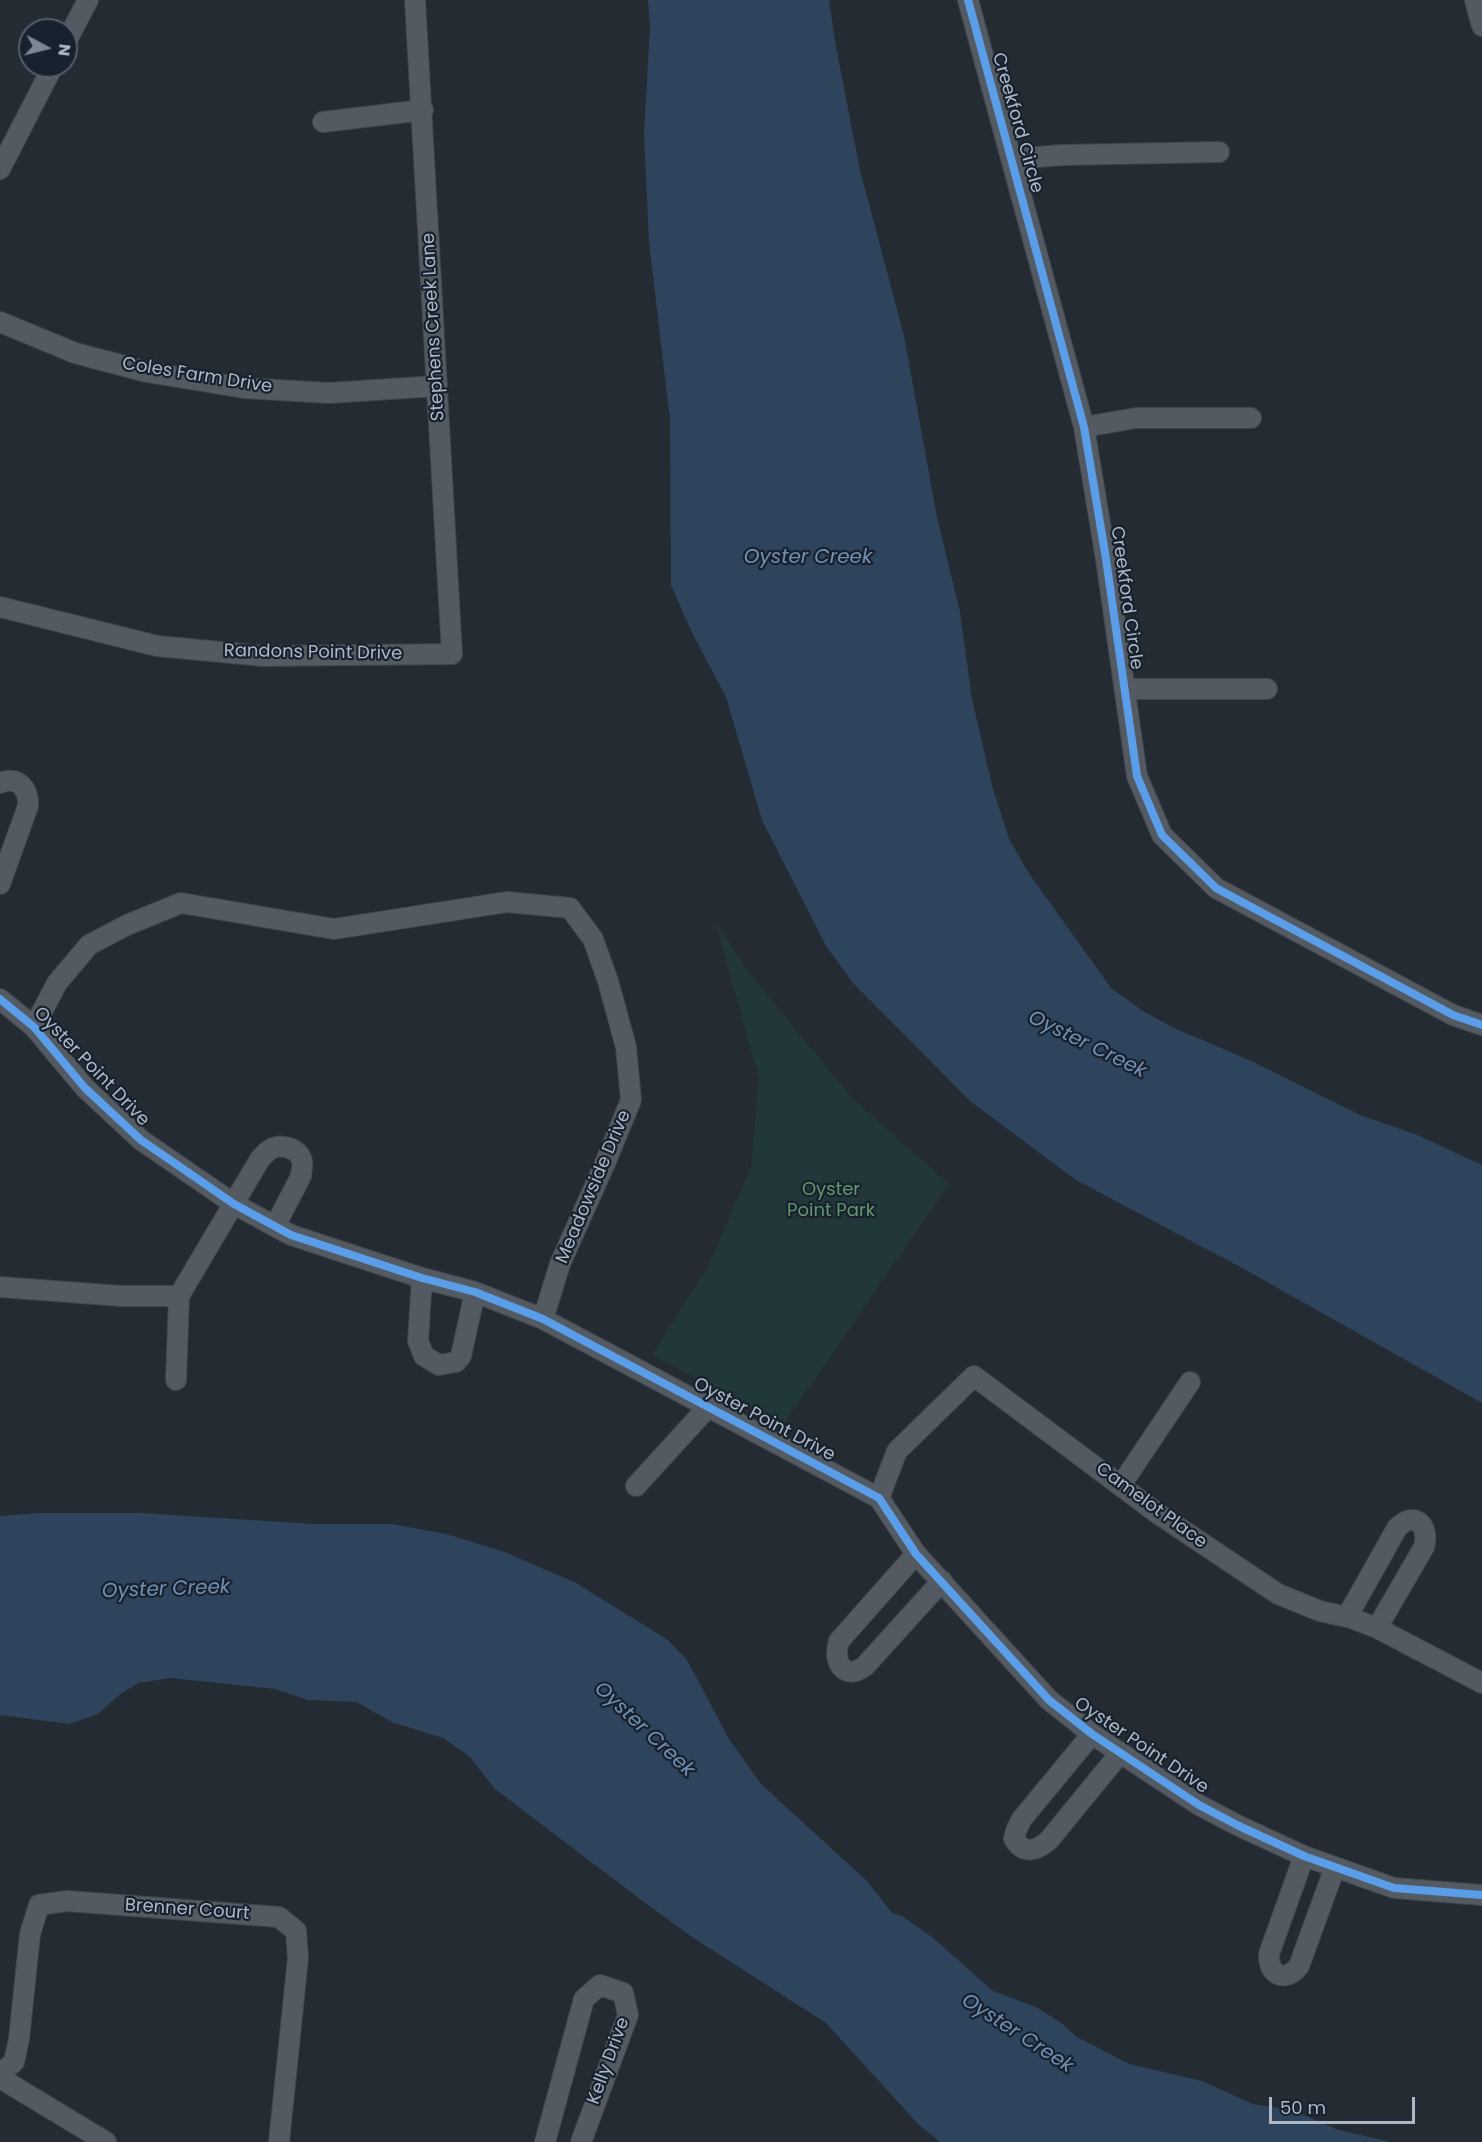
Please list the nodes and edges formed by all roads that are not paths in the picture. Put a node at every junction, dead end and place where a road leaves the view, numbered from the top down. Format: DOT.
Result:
graph roads {
  1 [pos="88,0"];
  2 [pos="415,0"];
  3 [pos="968,0"];
  4 [pos="1475,0"];
  5 [pos="78,19"];
  6 [pos="1482,26"];
  7 [pos="47,78"];
  8 [pos="423,110"];
  9 [pos="323,122"];
  10 [pos="1219,152"];
  11 [pos="1012,159"];
  12 [pos="0,169"];
  13 [pos="0,322"];
  14 [pos="437,386"];
  15 [pos="1251,418"];
  16 [pos="1084,427"];
  17 [pos="0,607"];
  18 [pos="452,654"];
  19 [pos="1267,688"];
  20 [pos="1125,690"];
  21 [pos="0,783"];
  22 [pos="0,884"];
  23 [pos="0,999"];
  24 [pos="1482,1025"];
  25 [pos="34,1028"];
  26 [pos="234,1204"];
  27 [pos="275,1226"];
  28 [pos="422,1278"];
  29 [pos="0,1287"];
  30 [pos="475,1292"];
  31 [pos="179,1296"];
  32 [pos="543,1319"];
  33 [pos="176,1380"];
  34 [pos="1190,1382"];
  35 [pos="708,1407"];
  36 [pos="1121,1485"];
  37 [pos="636,1486"];
  38 [pos="879,1498"];
  39 [pos="916,1554"];
  40 [pos="942,1581"];
  41 [pos="1347,1617"];
  42 [pos="1377,1628"];
  43 [pos="1482,1683"];
  44 [pos="1092,1734"];
  45 [pos="1120,1752"];
  46 [pos="1304,1856"];
  47 [pos="1335,1867"];
  48 [pos="1482,1895"];
  49 [pos="0,2074"];
  50 [pos="0,2078"];
  51 [pos="106,2142"];
  52 [pos="279,2142"];
  53 [pos="545,2142"];
  54 [pos="581,2142"];
  1 -- 5 [label="street"];
  2 -- 8 [label="street, Stephens Creek Lane"];
  3 -- 11 [label="street, Creekford Circle"];
  4 -- 6 [label="street"];
  7 -- 12 [label="street"];
  8 -- 9 [label="street"];
  8 -- 14 [label="street, Stephens Creek Lane"];
  10 -- 11 [label="street"];
  11 -- 16 [label="street, Creekford Circle"];
  13 -- 14 [label="street, Coles Farm Drive"];
  14 -- 18 [label="street, Stephens Creek Lane"];
  15 -- 16 [label="street"];
  16 -- 20 [label="street, Creekford Circle"];
  17 -- 18 [label="street, Randons Point Drive"];
  19 -- 20 [label="street"];
  20 -- 24 [label="street, Creekford Circle"];
  21 -- 22 [label="street"];
  23 -- 25 [label="street, Oyster Point Drive"];
  25 -- 26 [label="street, Oyster Point Drive"];
  25 -- 32 [label="street, Meadowside Drive"];
  26 -- 27 [label="street, Oyster Point Drive"];
  26 -- 27 [label="street"];
  26 -- 31 [label="street"];
  27 -- 28 [label="street, Oyster Point Drive"];
  28 -- 30 [label="street, Oyster Point Drive"];
  28 -- 30 [label="street"];
  29 -- 31 [label="street"];
  30 -- 32 [label="street, Oyster Point Drive"];
  31 -- 33 [label="street"];
  32 -- 35 [label="street, Oyster Point Drive"];
  34 -- 36 [label="street"];
  35 -- 37 [label="street"];
  35 -- 38 [label="street, Oyster Point Drive"];
  36 -- 38 [label="street, Camelot Place"];
  36 -- 41 [label="street, Camelot Place"];
  38 -- 39 [label="street, Oyster Point Drive"];
  39 -- 40 [label="street, Oyster Point Drive"];
  39 -- 40 [label="street"];
  40 -- 44 [label="street, Oyster Point Drive"];
  41 -- 42 [label="street, Camelot Place"];
  41 -- 42 [label="street"];
  42 -- 43 [label="street, Camelot Place"];
  44 -- 45 [label="street, Oyster Point Drive"];
  44 -- 45 [label="street"];
  45 -- 46 [label="street, Oyster Point Drive"];
  46 -- 47 [label="street, Oyster Point Drive"];
  46 -- 47 [label="street"];
  47 -- 48 [label="street, Oyster Point Drive"];
  49 -- 52 [label="street, Brenner Court"];
  50 -- 51 [label="street"];
  53 -- 54 [label="street, Kelly Drive"];
}
